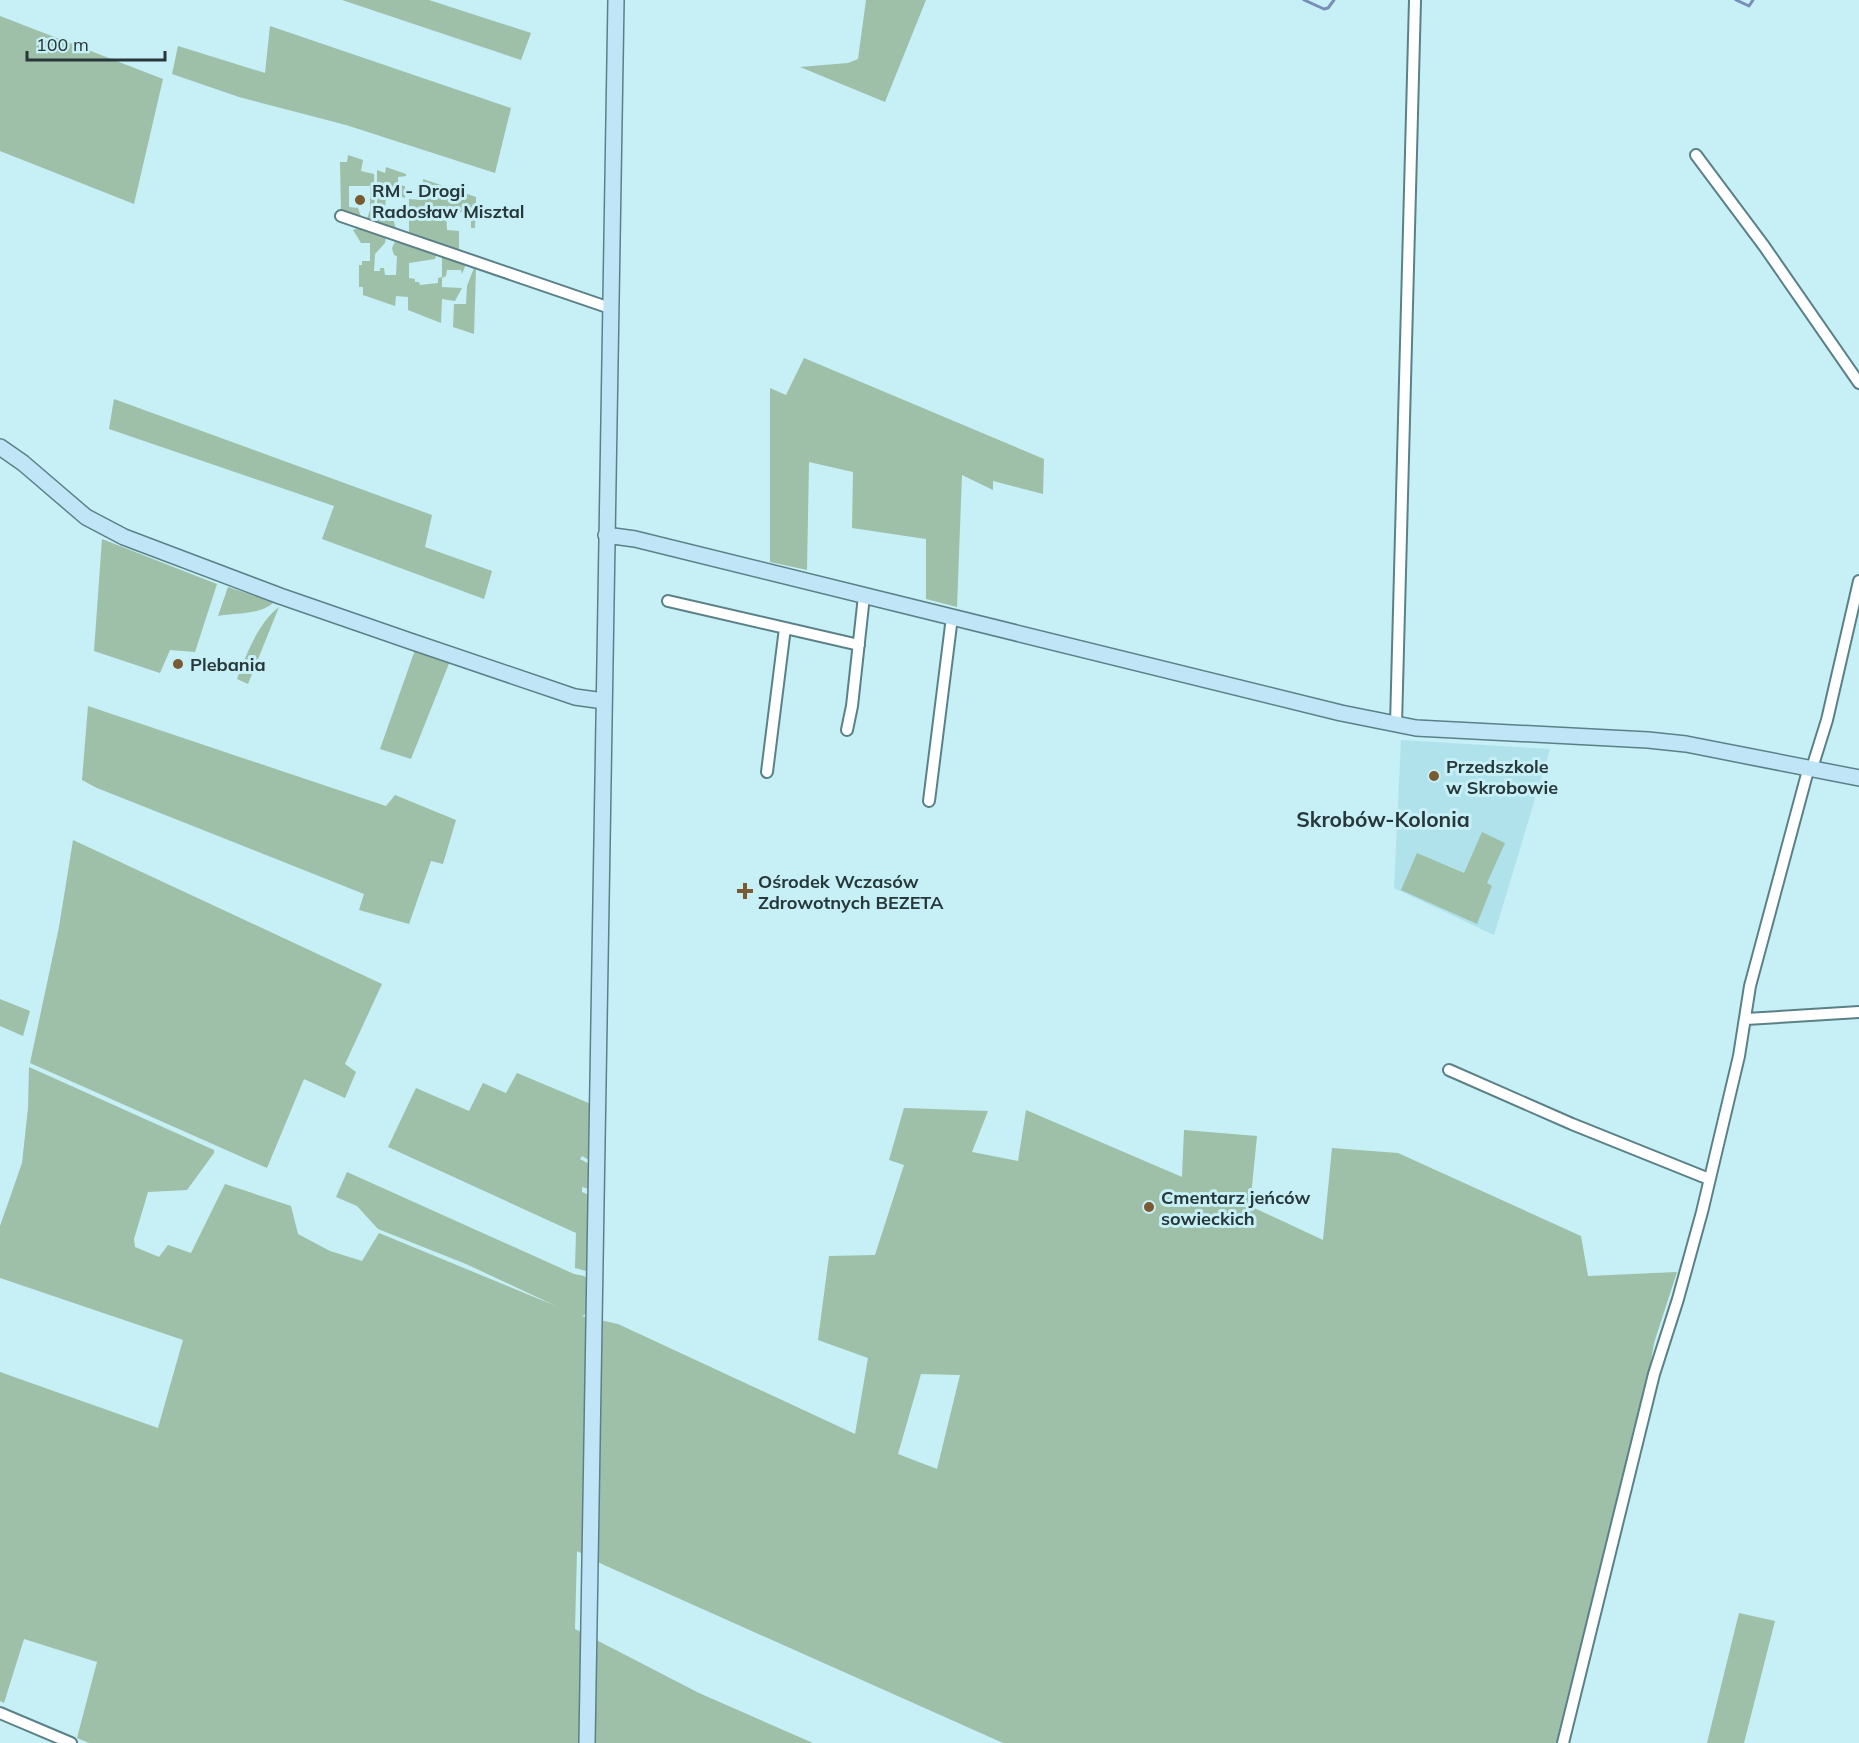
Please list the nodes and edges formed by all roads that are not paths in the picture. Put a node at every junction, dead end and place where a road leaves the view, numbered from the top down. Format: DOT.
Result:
graph roads {
  1 [pos="616,0"];
  2 [pos="1415,0"];
  3 [pos="1696,155"];
  4 [pos="341,216"];
  5 [pos="610,308"];
  6 [pos="1859,383"];
  7 [pos="0,447"];
  8 [pos="606,535"];
  9 [pos="1859,581"];
  10 [pos="864,596"];
  11 [pos="668,601"];
  12 [pos="952,617"];
  13 [pos="785,628"];
  14 [pos="859,645"];
  15 [pos="604,701"];
  16 [pos="1396,725"];
  17 [pos="847,730"];
  18 [pos="1812,768"];
  19 [pos="767,772"];
  20 [pos="1859,778"];
  21 [pos="929,801"];
  22 [pos="1859,1012"];
  23 [pos="1746,1019"];
  24 [pos="1449,1070"];
  25 [pos="1709,1179"];
  26 [pos="0,1713"];
  27 [pos="70,1743"];
  28 [pos="587,1743"];
  29 [pos="1563,1743"];
  1 -- 5 [label="street"];
  2 -- 16 [label="street"];
  3 -- 6 [label="street"];
  4 -- 5 [label="street"];
  5 -- 8 [label="street"];
  7 -- 15 [label="street"];
  8 -- 10 [label="street"];
  8 -- 15 [label="street"];
  9 -- 18 [label="street"];
  10 -- 12 [label="street"];
  10 -- 14 [label="street"];
  11 -- 13 [label="street"];
  12 -- 16 [label="street"];
  12 -- 21 [label="street"];
  13 -- 14 [label="street"];
  13 -- 19 [label="street"];
  14 -- 17 [label="street"];
  15 -- 28 [label="street"];
  16 -- 18 [label="street"];
  18 -- 20 [label="street"];
  18 -- 23 [label="street"];
  22 -- 23 [label="street"];
  23 -- 25 [label="street"];
  24 -- 25 [label="street"];
  25 -- 29 [label="street"];
  26 -- 27 [label="street"];
}
